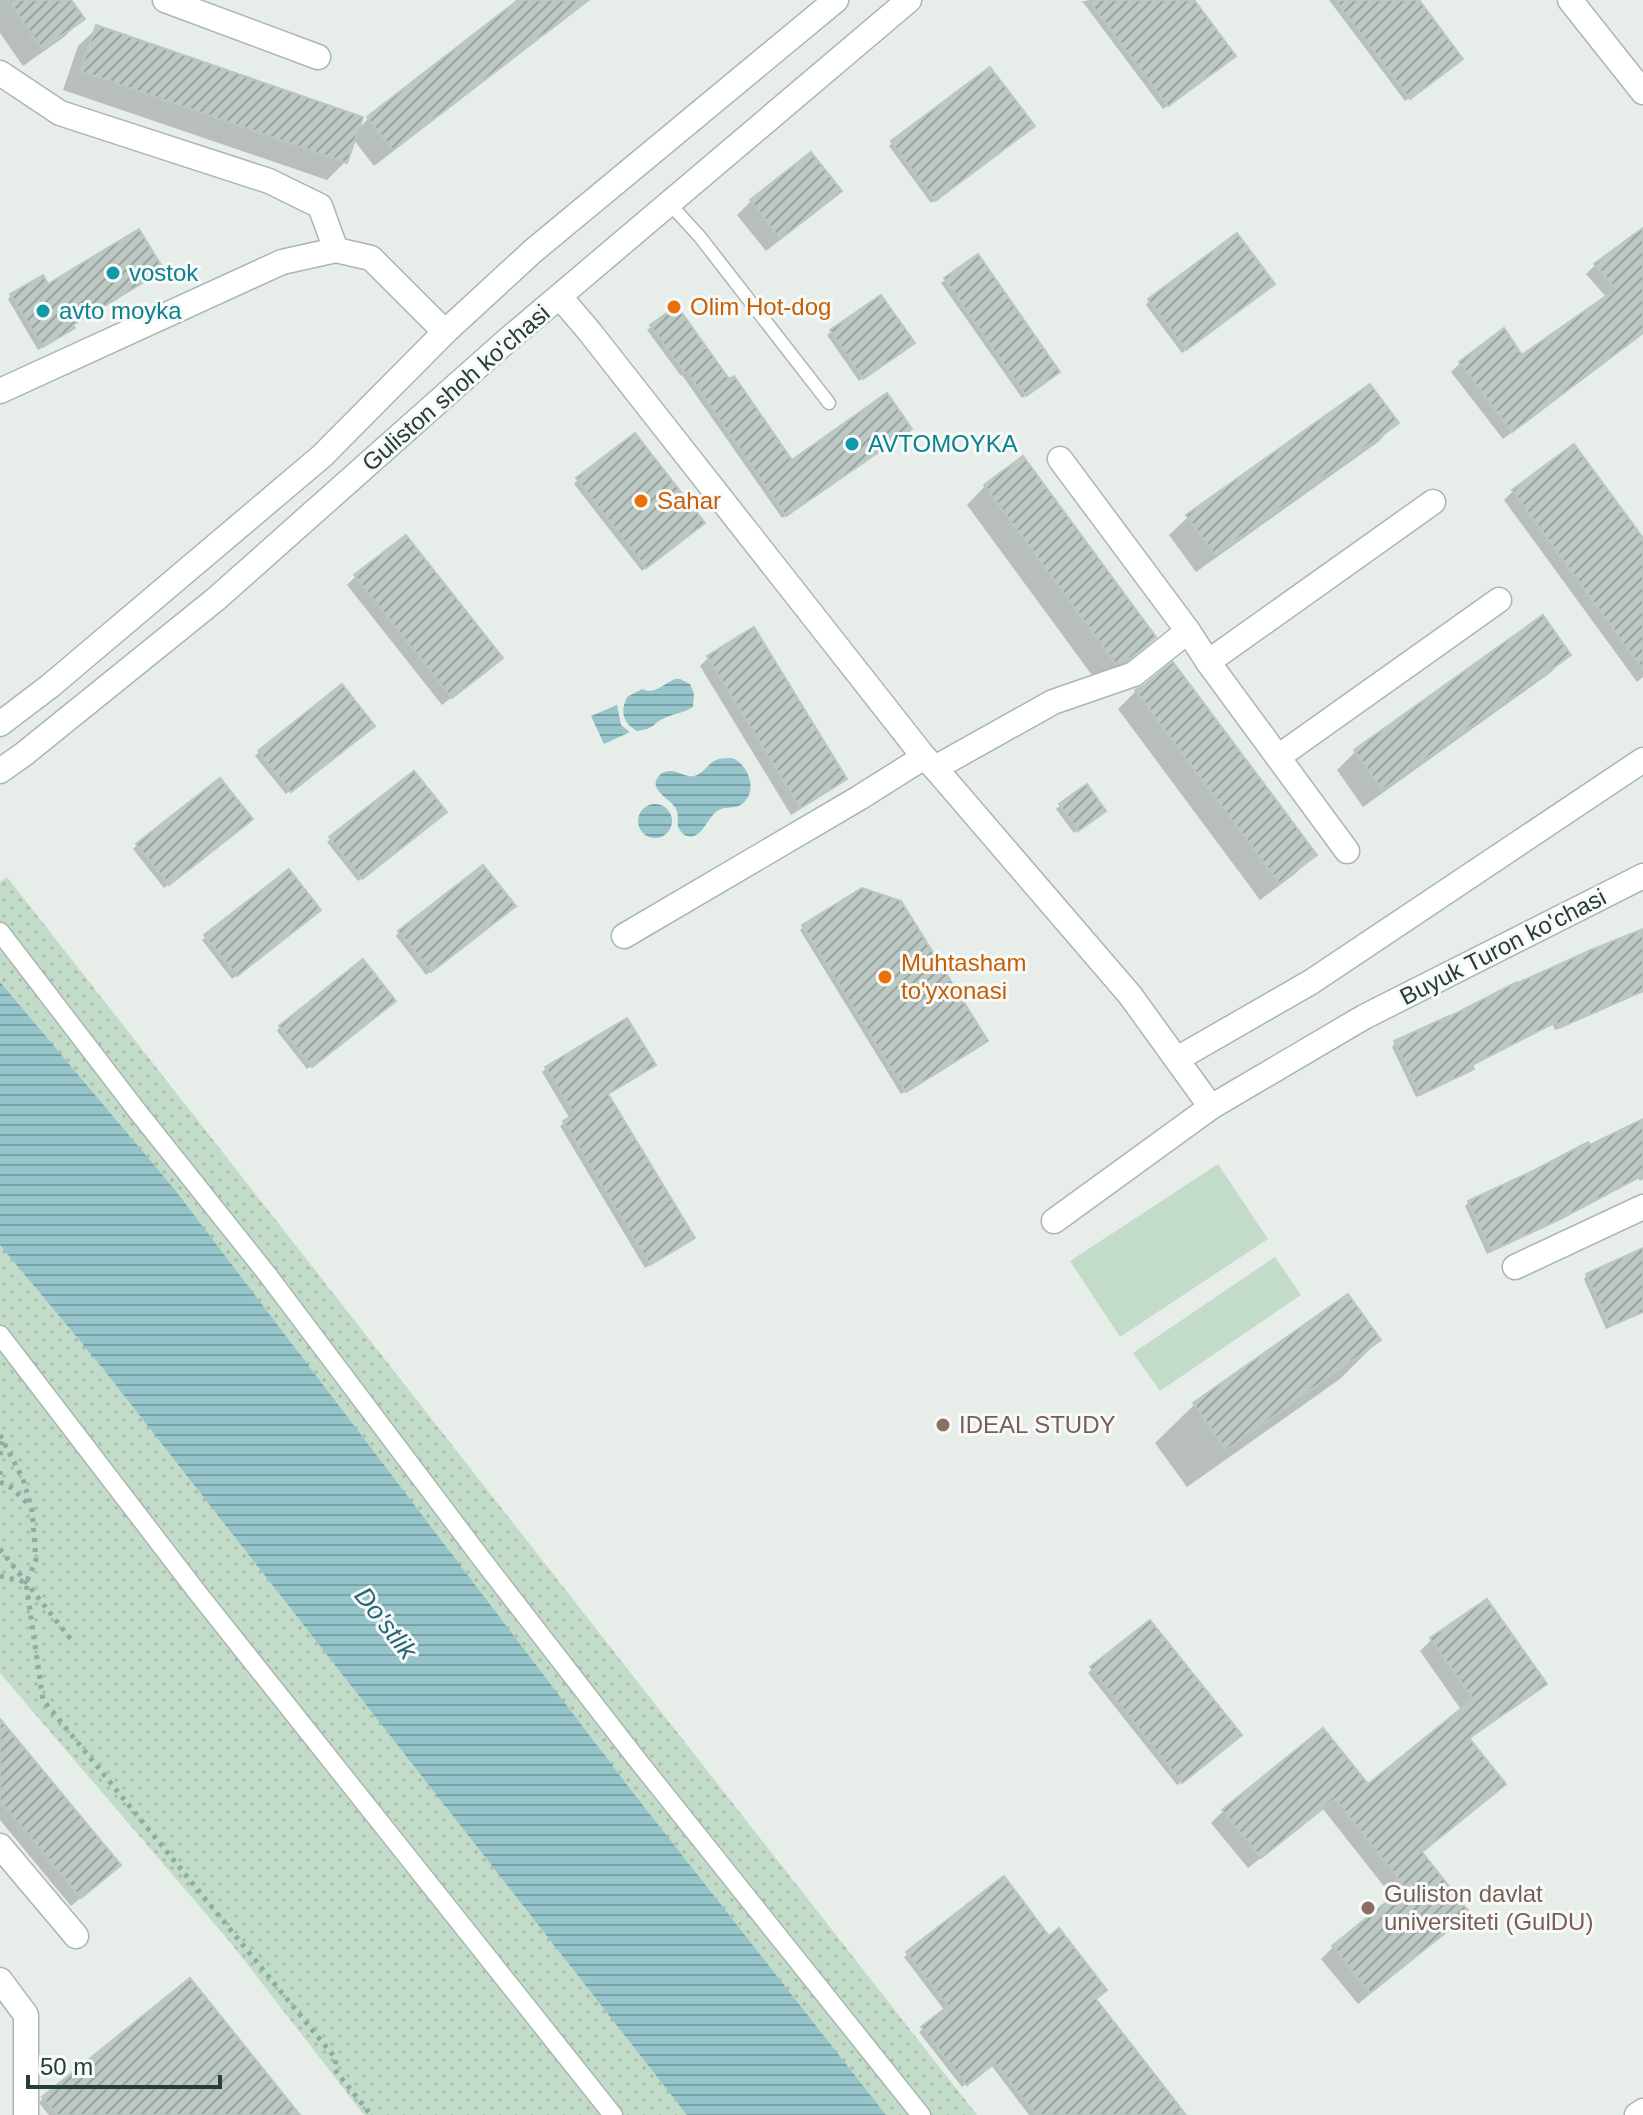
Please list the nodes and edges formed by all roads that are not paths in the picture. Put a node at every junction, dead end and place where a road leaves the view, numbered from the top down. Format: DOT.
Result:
graph roads {
  1 [pos="165,0"];
  2 [pos="836,0"];
  3 [pos="909,0"];
  4 [pos="1570,0"];
  5 [pos="318,57"];
  6 [pos="0,73"];
  7 [pos="1643,92"];
  8 [pos="669,203"];
  9 [pos="336,250"];
  10 [pos="560,297"];
  11 [pos="445,332"];
  12 [pos="0,391"];
  13 [pos="829,403"];
  14 [pos="1060,459"];
  15 [pos="1433,502"];
  16 [pos="1499,600"];
  17 [pos="1188,631"];
  18 [pos="1208,662"];
  19 [pos="0,724"];
  20 [pos="1278,757"];
  21 [pos="1643,760"];
  22 [pos="929,762"];
  23 [pos="0,771"];
  24 [pos="1347,851"];
  25 [pos="1643,876"];
  26 [pos="0,932"];
  27 [pos="624,936"];
  28 [pos="1177,1059"];
  29 [pos="1211,1107"];
  30 [pos="1643,1207"];
  31 [pos="1054,1221"];
  32 [pos="1515,1267"];
  33 [pos="0,1335"];
  34 [pos="0,1846"];
  35 [pos="76,1936"];
  36 [pos="0,1980"];
  37 [pos="1643,2111"];
  38 [pos="26,2115"];
  39 [pos="613,2115"];
  40 [pos="921,2115"];
  41 [pos="1637,2115"];
  1 -- 5 [label="street"];
  2 -- 11 [label="street, Guliston shoh ko'chasi"];
  3 -- 8 [label="street, Guliston shoh ko'chasi"];
  4 -- 7 [label="street"];
  6 -- 9 [label="street"];
  8 -- 10 [label="street, Guliston shoh ko'chasi"];
  8 -- 13 [label="lane"];
  9 -- 11 [label="street"];
  9 -- 12 [label="street"];
  10 -- 22 [label="street"];
  10 -- 23 [label="street, Guliston shoh ko'chasi"];
  11 -- 19 [label="street, Guliston shoh ko'chasi"];
  14 -- 17 [label="street"];
  15 -- 18 [label="street"];
  16 -- 20 [label="street"];
  17 -- 18 [label="street"];
  17 -- 22 [label="street"];
  18 -- 20 [label="street"];
  20 -- 24 [label="street"];
  21 -- 28 [label="street"];
  22 -- 27 [label="street"];
  22 -- 28 [label="street"];
  25 -- 29 [label="street, Buyuk Turon ko'chasi"];
  26 -- 40 [label="street"];
  28 -- 29 [label="street"];
  29 -- 31 [label="street, Buyuk Turon ko'chasi"];
  30 -- 32 [label="street"];
  33 -- 39 [label="street"];
  34 -- 35 [label="street"];
  36 -- 38 [label="street"];
  37 -- 41 [label="street"];
}
